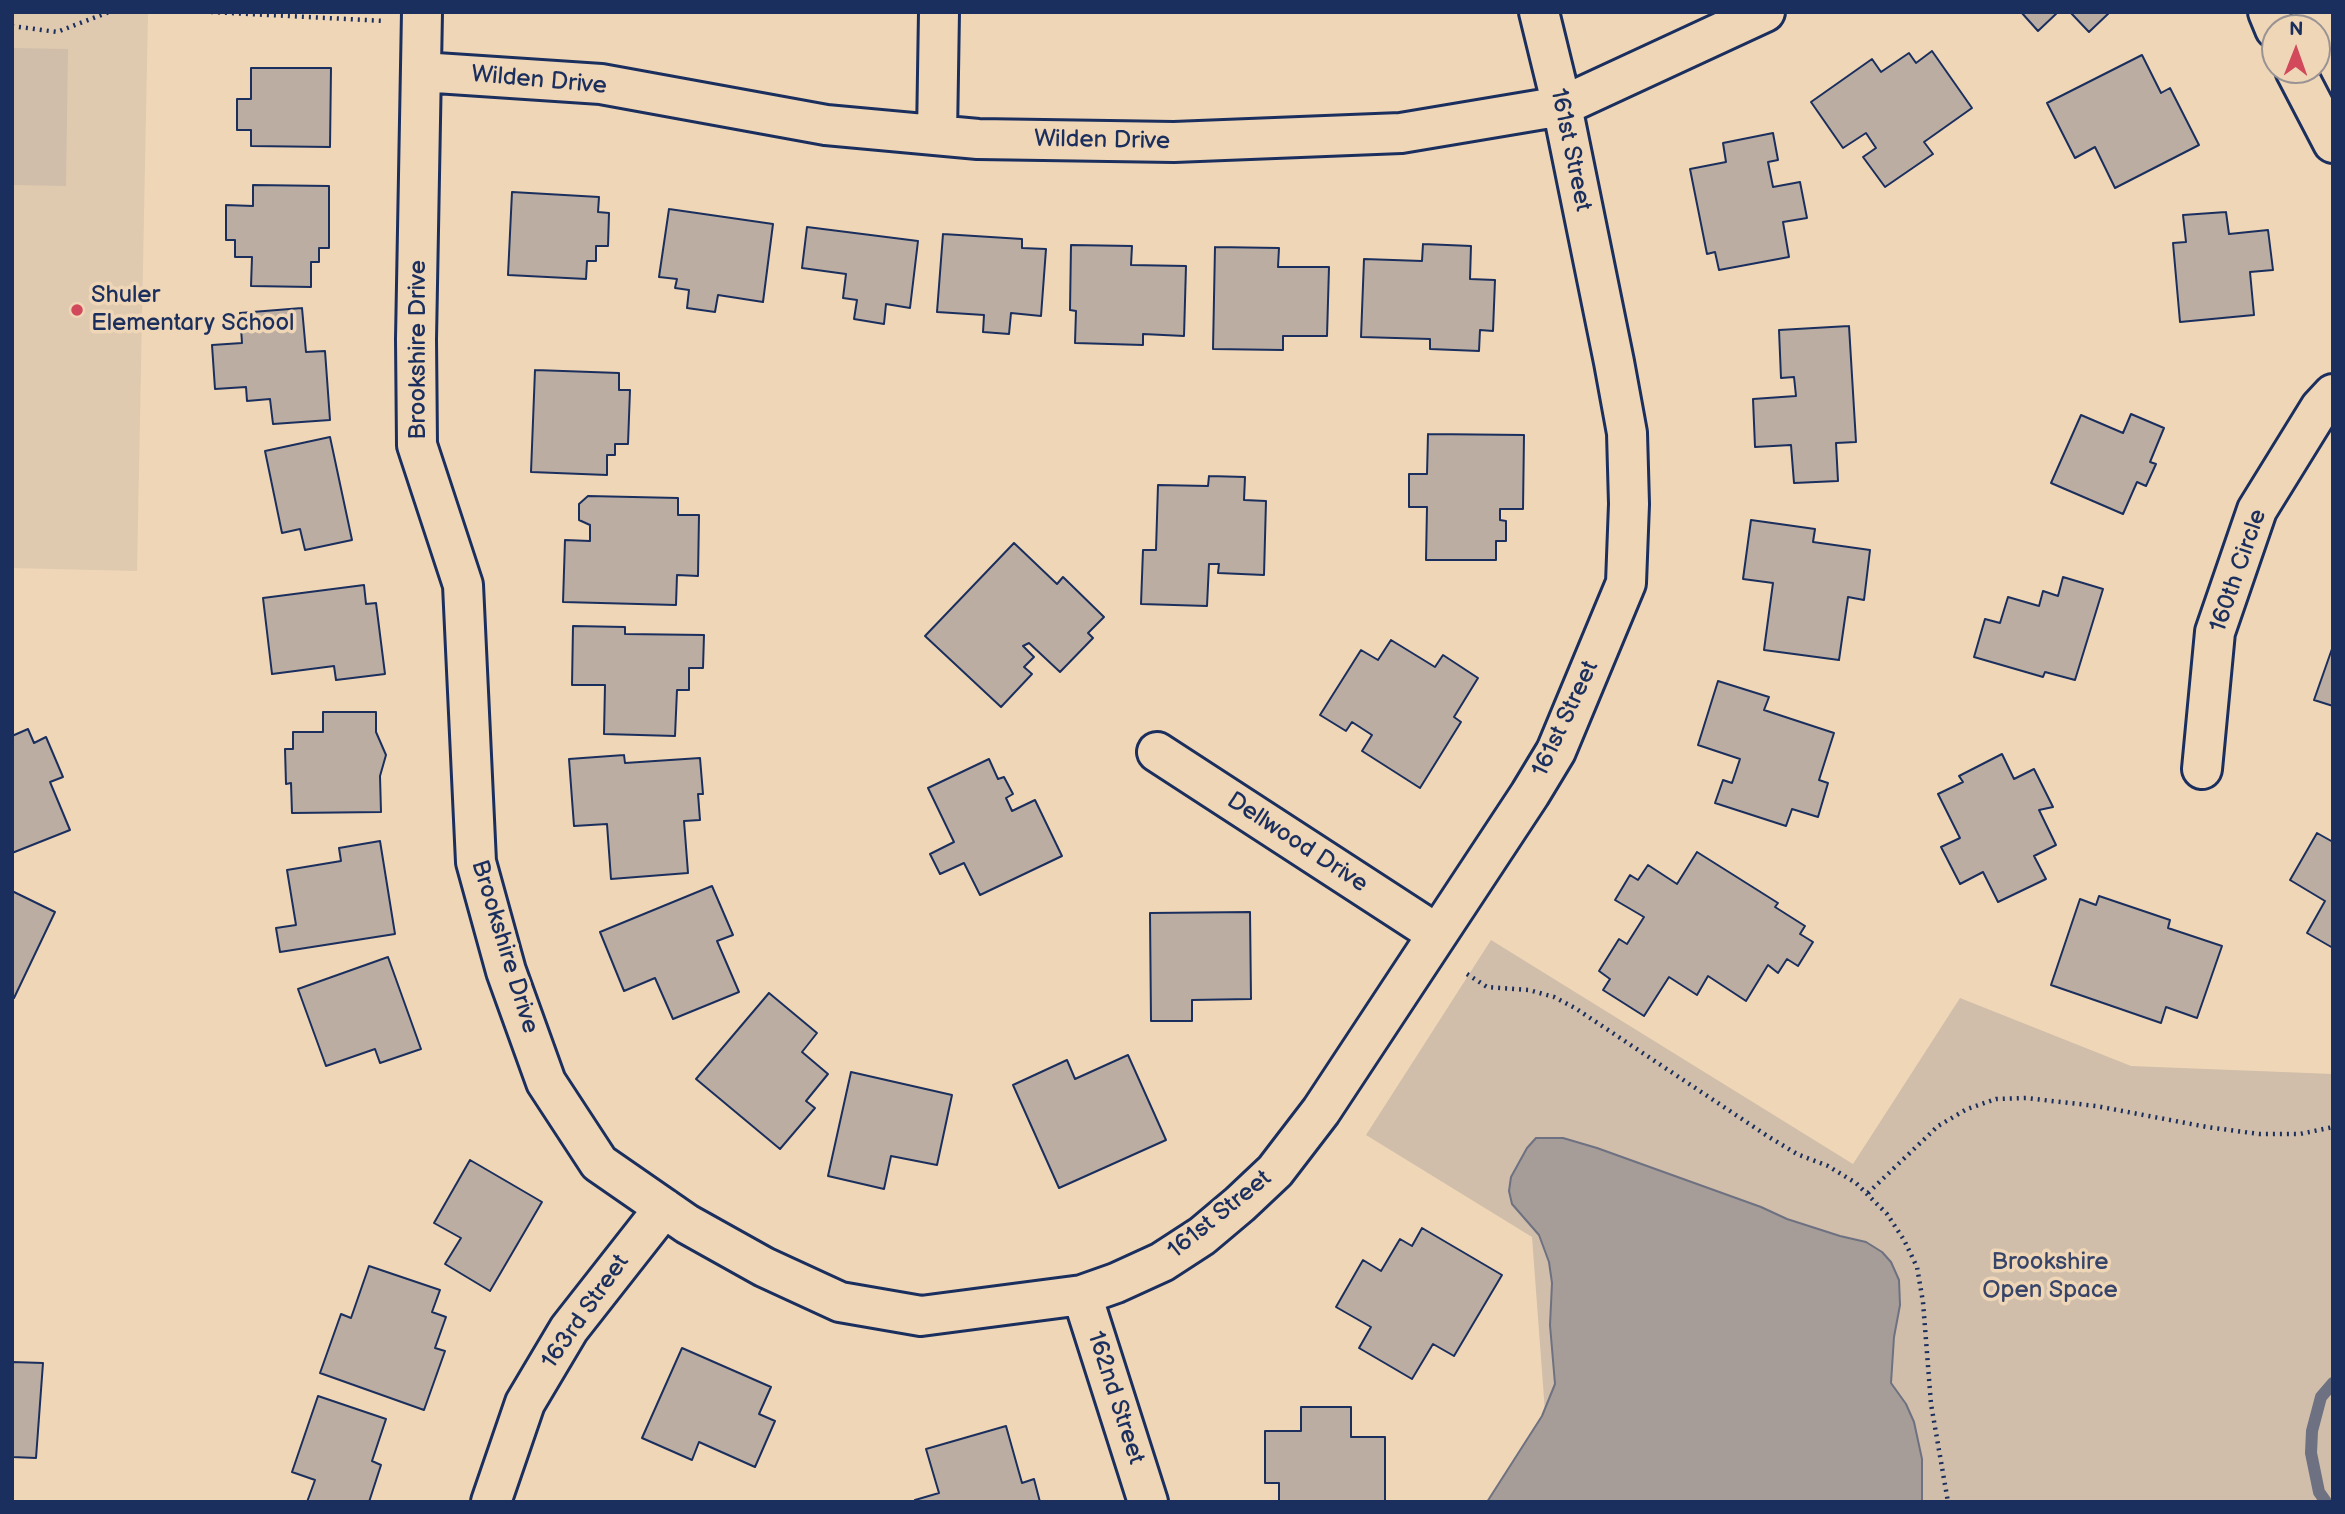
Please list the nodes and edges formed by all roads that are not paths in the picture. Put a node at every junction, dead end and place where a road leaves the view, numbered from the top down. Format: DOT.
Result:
graph roads {
  1 [pos="939,12"];
  2 [pos="1539,12"];
  3 [pos="1765,12"];
  4 [pos="422,17"];
  5 [pos="421,72"];
  6 [pos="2302,84"];
  7 [pos="1562,106"];
  8 [pos="937,135"];
  9 [pos="2333,143"];
  10 [pos="2333,394"];
  11 [pos="1157,752"];
  12 [pos="2202,769"];
  13 [pos="1437,934"];
  14 [pos="664,1208"];
  15 [pos="1082,1295"];
  16 [pos="491,1502"];
  17 [pos="1148,1502"];
  1 -- 8 [label="street"];
  2 -- 7 [label="street, 161st Street"];
  3 -- 7 [label="street, Wilden Drive"];
  4 -- 5 [label="street"];
  5 -- 8 [label="street, Wilden Drive"];
  5 -- 14 [label="street, Brookshire Drive"];
  6 -- 9 [label="street"];
  7 -- 8 [label="street, Wilden Drive"];
  7 -- 13 [label="street, 161st Street"];
  10 -- 12 [label="street, 160th Circle"];
  11 -- 13 [label="street, Dellwood Drive"];
  13 -- 15 [label="street, 161st Street"];
  14 -- 15 [label="street, Brookshire Drive"];
  14 -- 16 [label="street, 163rd Street"];
  15 -- 17 [label="street, 162nd Street"];
}
